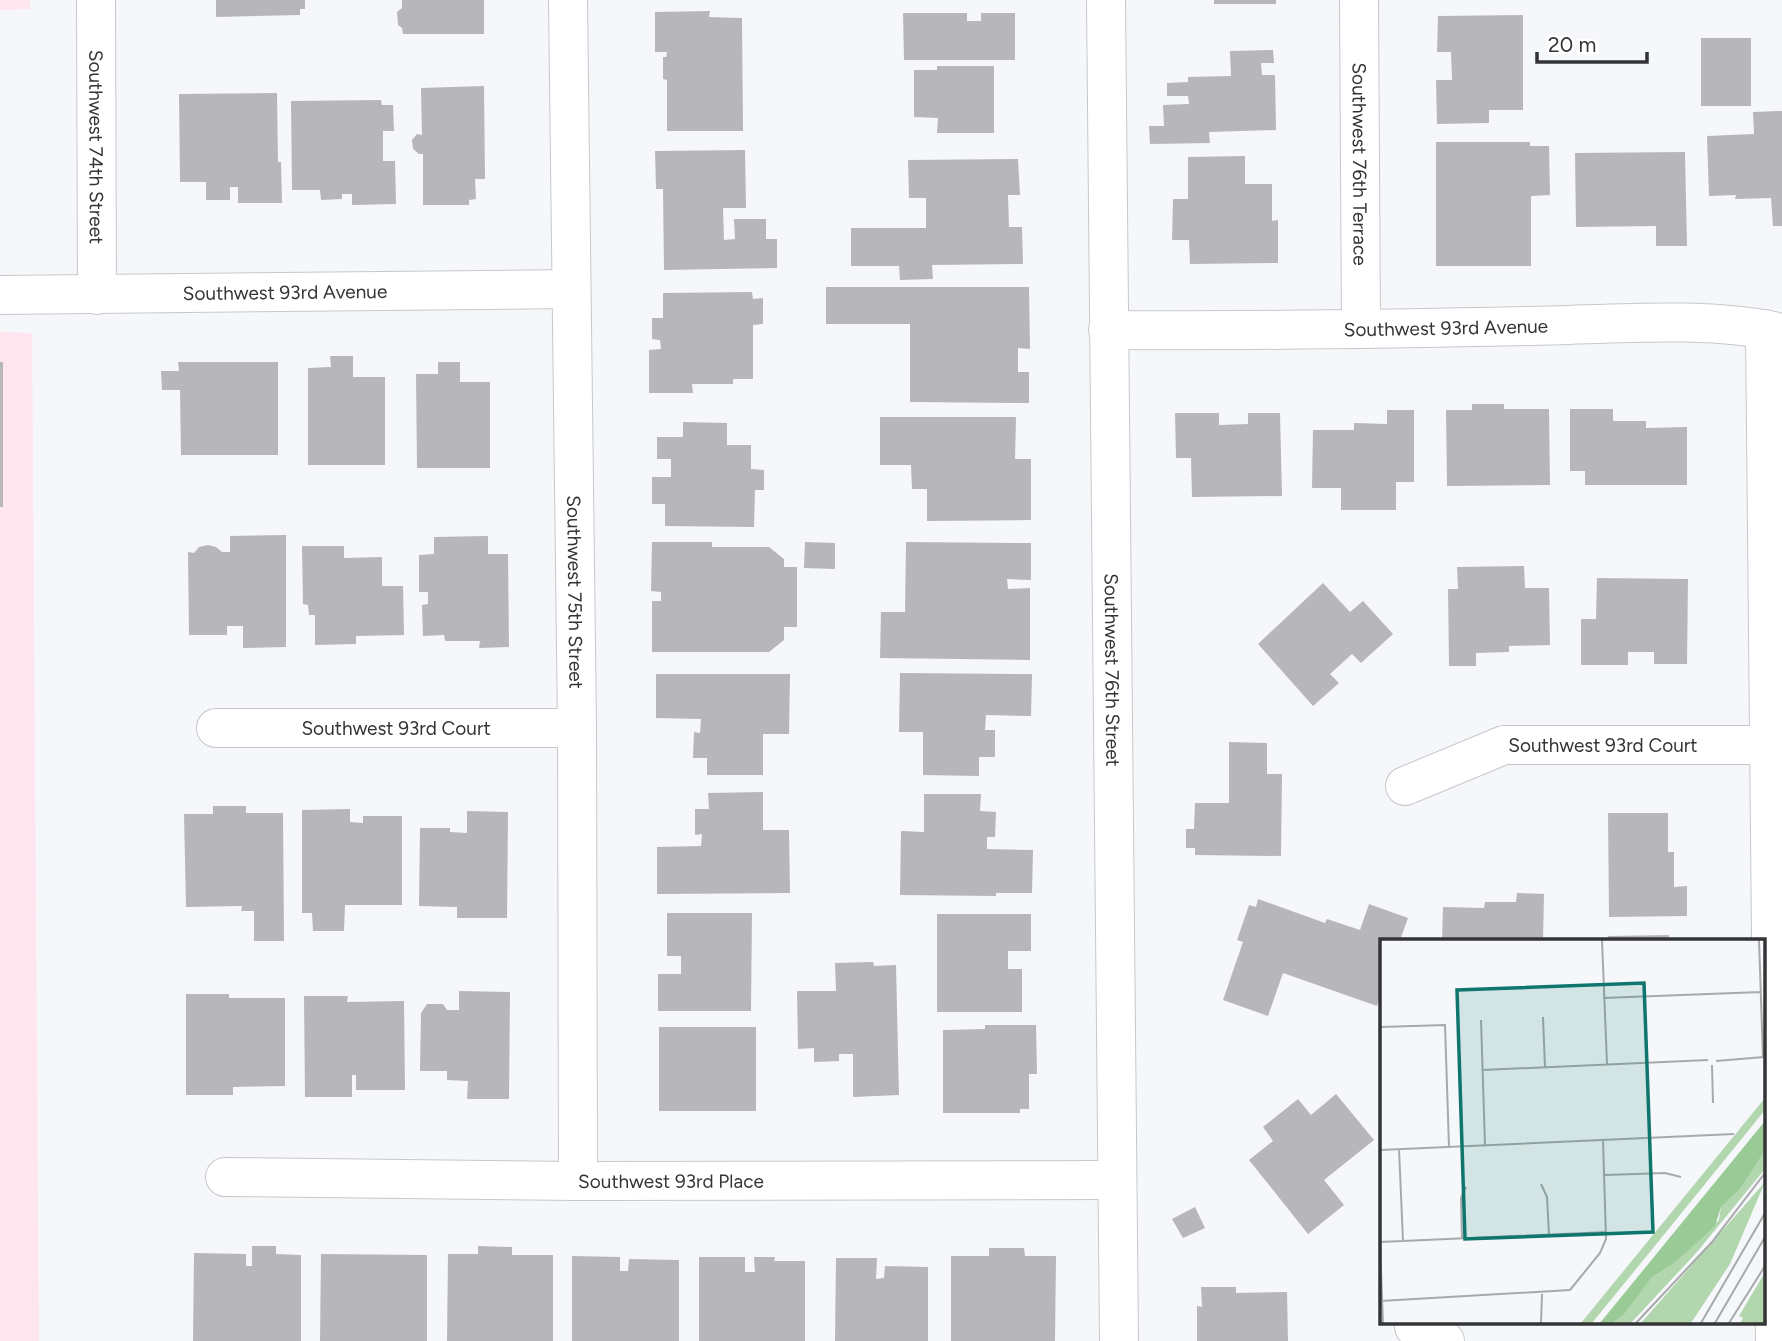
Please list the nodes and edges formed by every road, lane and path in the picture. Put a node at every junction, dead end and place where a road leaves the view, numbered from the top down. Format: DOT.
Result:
graph roads {
  1 [pos="96,0"];
  2 [pos="568,0"];
  3 [pos="1106,0"];
  4 [pos="1359,0"];
  5 [pos="571,289"];
  6 [pos="0,295"];
  7 [pos="97,295"];
  8 [pos="1361,329"];
  9 [pos="1108,330"];
  10 [pos="1774,331"];
  11 [pos="577,728"];
  12 [pos="216,729"];
  13 [pos="1769,745"];
  14 [pos="1405,786"];
  15 [pos="225,1177"];
  16 [pos="1117,1180"];
  17 [pos="578,1181"];
  18 [pos="1119,1341"];
  19 [pos="1775,1341"];
  1 -- 7 [label="street, Southwest 74th Street"];
  2 -- 5 [label="street, Southwest 75th Street"];
  3 -- 9 [label="street, Southwest 76th Street"];
  4 -- 8 [label="street, Southwest 76th Terrace"];
  5 -- 7 [label="street, Southwest 93rd Avenue"];
  5 -- 11 [label="street, Southwest 75th Street"];
  6 -- 7 [label="street, Southwest 93rd Avenue"];
  8 -- 9 [label="street, Southwest 93rd Avenue"];
  8 -- 10 [label="street, Southwest 93rd Avenue"];
  9 -- 16 [label="street, Southwest 76th Street"];
  10 -- 13 [label="street"];
  11 -- 12 [label="street, Southwest 93rd Court"];
  11 -- 17 [label="street, Southwest 75th Street"];
  13 -- 14 [label="street, Southwest 93rd Court"];
  13 -- 19 [label="street"];
  15 -- 17 [label="street, Southwest 93rd Place"];
  16 -- 17 [label="street, Southwest 93rd Place"];
  16 -- 18 [label="street, Southwest 76th Street"];
}
